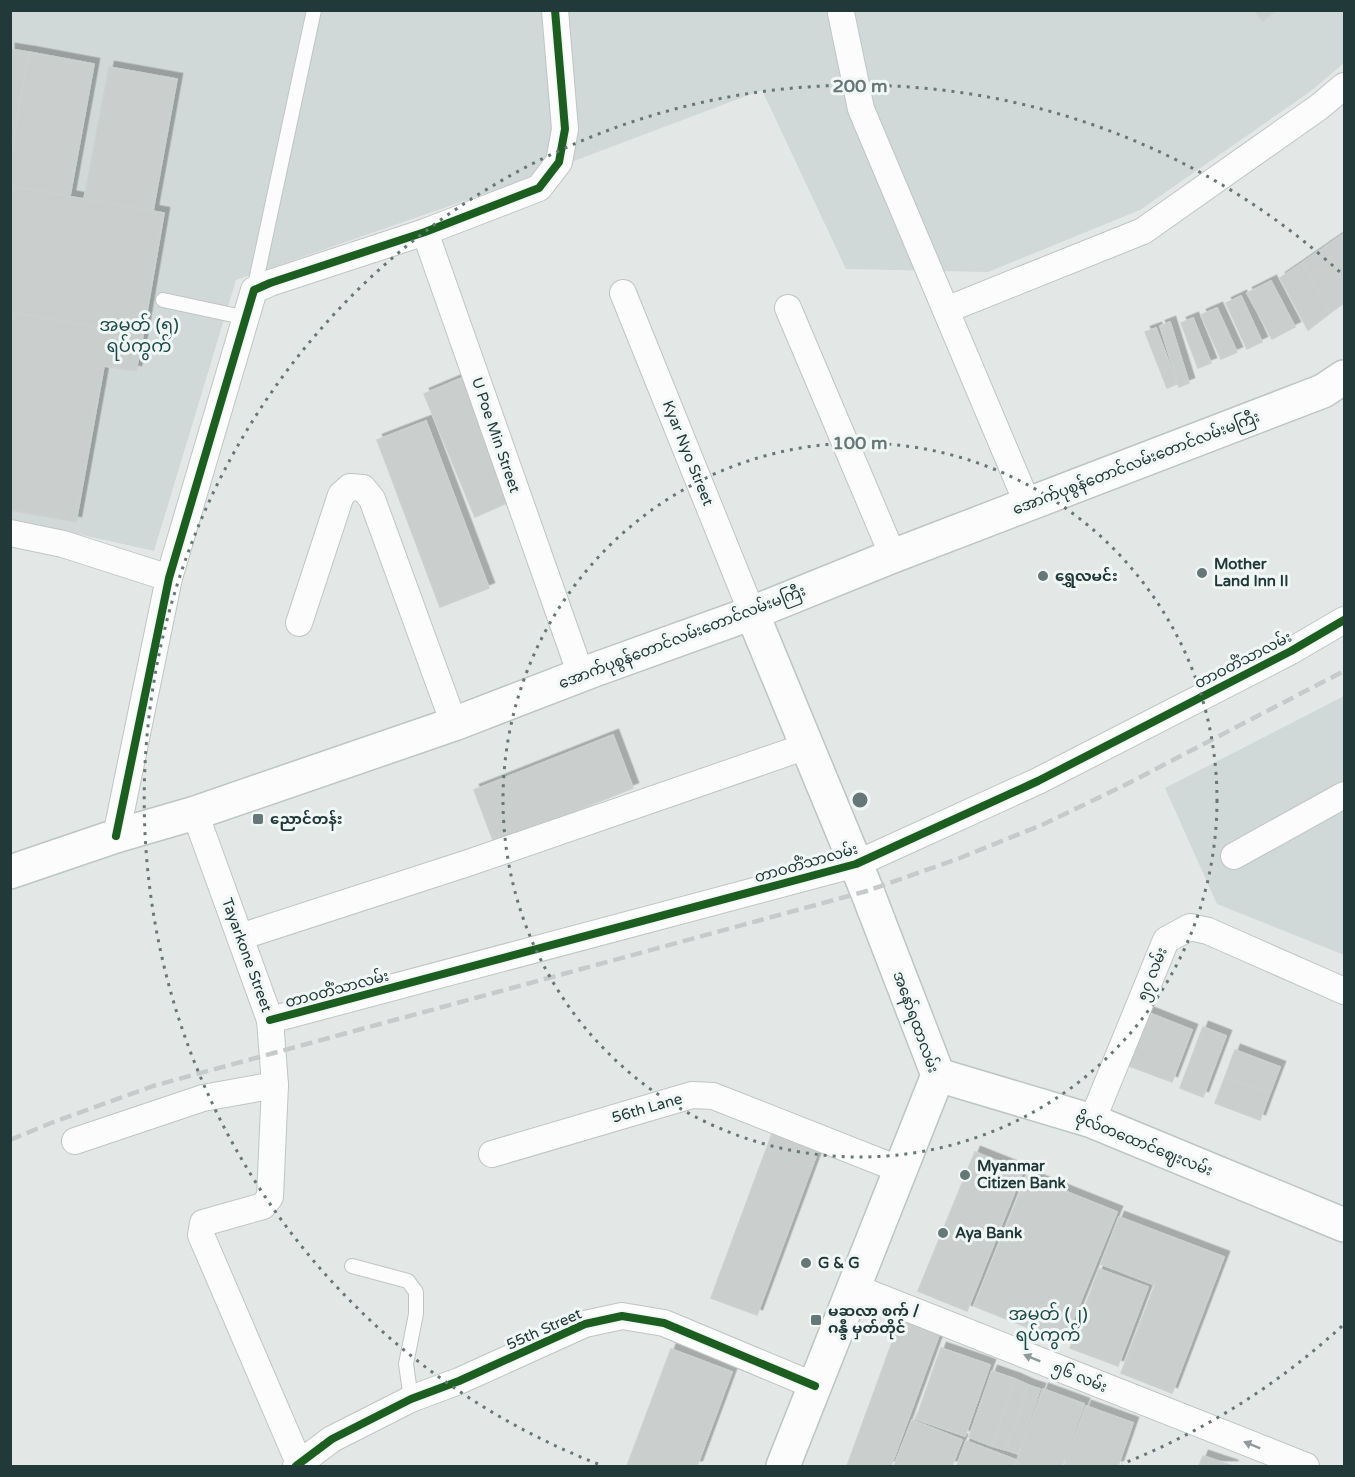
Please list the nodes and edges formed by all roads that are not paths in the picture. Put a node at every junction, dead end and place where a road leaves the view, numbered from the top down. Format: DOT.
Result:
graph roads {
  1 [pos="314,10"];
  2 [pos="555,10"];
  3 [pos="841,13"];
  4 [pos="1344,86"];
  5 [pos="425,232"];
  6 [pos="254,290"];
  7 [pos="623,293"];
  8 [pos="164,300"];
  9 [pos="788,308"];
  10 [pos="946,310"];
  11 [pos="247,318"];
  12 [pos="1344,377"];
  13 [pos="1028,505"];
  14 [pos="10,533"];
  15 [pos="893,556"];
  16 [pos="169,578"];
  17 [pos="752,613"];
  18 [pos="1344,620"];
  19 [pos="298,623"];
  20 [pos="581,675"];
  21 [pos="454,724"];
  22 [pos="807,746"];
  23 [pos="1344,795"];
  24 [pos="195,813"];
  25 [pos="116,836"];
  26 [pos="1234,856"];
  27 [pos="856,864"];
  28 [pos="10,872"];
  29 [pos="240,938"];
  30 [pos="1344,991"];
  31 [pos="270,1020"];
  32 [pos="938,1075"];
  33 [pos="275,1085"];
  34 [pos="1092,1121"];
  35 [pos="75,1141"];
  36 [pos="492,1154"];
  37 [pos="901,1170"];
  38 [pos="1344,1225"];
  39 [pos="352,1266"];
  40 [pos="854,1287"];
  41 [pos="815,1386"];
  42 [pos="411,1399"];
  43 [pos="298,1465"];
  44 [pos="783,1467"];
  45 [pos="1306,1467"];
  1 -- 6 [label="lane"];
  2 -- 5 [label="street"];
  3 -- 10 [label="street"];
  4 -- 10 [label="street"];
  5 -- 6 [label="street"];
  5 -- 20 [label="street, U Poe Min Street"];
  6 -- 11 [label="street"];
  7 -- 17 [label="street, Kyar Nyo Street"];
  8 -- 11 [label="lane"];
  9 -- 15 [label="street"];
  10 -- 13 [label="street"];
  11 -- 16 [label="street"];
  12 -- 13 [label="main road, အောက်ပုစွန်တောင်လမ်းတောင်လမ်းမကြီး"];
  13 -- 15 [label="main road, အောက်ပုစွန်တောင်လမ်းတောင်လမ်းမကြီး"];
  14 -- 16 [label="street"];
  15 -- 17 [label="main road, အောက်ပုစွန်တောင်လမ်းတောင်လမ်းမကြီး"];
  16 -- 25 [label="street"];
  17 -- 20 [label="main road, အောက်ပုစွန်တောင်လမ်းတောင်လမ်းမကြီး"];
  17 -- 22 [label="main road, အနော်ရထာလမ်း"];
  18 -- 27 [label="street, တာဝတိံသာလမ်း"];
  19 -- 21 [label="street"];
  20 -- 21 [label="main road, အောက်ပုစွန်တောင်လမ်းတောင်လမ်းမကြီး"];
  21 -- 24 [label="main road, အောက်ပုစွန်တောင်လမ်းတောင်လမ်းမကြီး"];
  22 -- 27 [label="main road, အနော်ရထာလမ်း"];
  22 -- 29 [label="street"];
  23 -- 26 [label="street"];
  24 -- 25 [label="main road, အောက်ပုစွန်တောင်လမ်းတောင်လမ်းမကြီး"];
  24 -- 29 [label="street, Tayarkone Street"];
  25 -- 28 [label="main road, အောက်ပုစွန်တောင်လမ်းတောင်လမ်းမကြီး"];
  27 -- 31 [label="street, တာဝတိံသာလမ်း"];
  27 -- 32 [label="main road, အနော်ရထာလမ်း"];
  29 -- 31 [label="street, Tayarkone Street"];
  30 -- 34 [label="street, ၅၇ လမ်း"];
  31 -- 33 [label="street, Tayarkone Street"];
  32 -- 34 [label="main road, ဗိုလ်တထောင်ဈေးလမ်း"];
  32 -- 37 [label="main road, အနော်ရထာလမ်း"];
  33 -- 35 [label="street"];
  33 -- 43 [label="street, Tayarkone Street"];
  34 -- 38 [label="main road, ဗိုလ်တထောင်ဈေးလမ်း"];
  36 -- 37 [label="street, 56th Lane"];
  37 -- 40 [label="main road, အနော်ရထာလမ်း"];
  39 -- 42 [label="lane"];
  40 -- 41 [label="main road, အနော်ရထာလမ်း"];
  45 -- 40 [label="street, ၅၆ လမ်း, one-way"];
  41 -- 42 [label="street, 55th Street"];
  41 -- 44 [label="main road, အနော်ရထာလမ်း"];
  42 -- 43 [label="street, 55th Street"];
}
